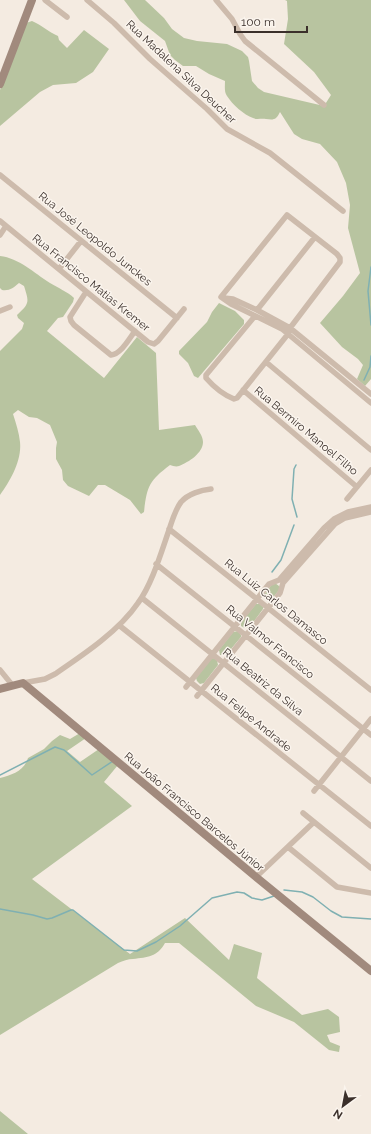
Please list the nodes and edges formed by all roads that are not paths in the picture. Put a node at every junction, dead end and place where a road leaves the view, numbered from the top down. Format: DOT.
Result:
graph roads {
  1 [pos="32,0"];
  2 [pos="46,0"];
  3 [pos="87,0"];
  4 [pos="216,0"];
  5 [pos="67,17"];
  6 [pos="0,84"];
  7 [pos="324,105"];
  8 [pos="0,175"];
  9 [pos="343,211"];
  10 [pos="0,221"];
  11 [pos="6,226"];
  12 [pos="0,235"];
  13 [pos="314,237"];
  14 [pos="81,241"];
  15 [pos="59,269"];
  16 [pos="86,292"];
  17 [pos="221,297"];
  18 [pos="10,307"];
  19 [pos="184,309"];
  20 [pos="257,310"];
  21 [pos="0,311"];
  22 [pos="255,316"];
  23 [pos="177,318"];
  24 [pos="135,331"];
  25 [pos="289,331"];
  26 [pos="266,362"];
  27 [pos="243,390"];
  28 [pos="371,394"];
  29 [pos="371,403"];
  30 [pos="371,450"];
  31 [pos="371,470"];
  32 [pos="357,487"];
  33 [pos="211,489"];
  34 [pos="347,499"];
  35 [pos="371,507"];
  36 [pos="371,512"];
  37 [pos="169,529"];
  38 [pos="156,564"];
  39 [pos="281,582"];
  40 [pos="142,598"];
  41 [pos="257,599"];
  42 [pos="268,608"];
  43 [pos="120,626"];
  44 [pos="235,627"];
  45 [pos="246,636"];
  46 [pos="212,654"];
  47 [pos="223,663"];
  48 [pos="0,670"];
  49 [pos="190,682"];
  50 [pos="23,683"];
  51 [pos="13,686"];
  52 [pos="186,687"];
  53 [pos="0,689"];
  54 [pos="371,690"];
  55 [pos="199,693"];
  56 [pos="371,719"];
  57 [pos="363,729"];
  58 [pos="371,735"];
  59 [pos="341,757"];
  60 [pos="371,782"];
  61 [pos="318,785"];
  62 [pos="314,791"];
  63 [pos="303,813"];
  64 [pos="314,822"];
  65 [pos="371,826"];
  66 [pos="288,847"];
  67 [pos="371,868"];
  68 [pos="256,877"];
  69 [pos="371,893"];
  70 [pos="371,971"];
  1 -- 6 [label="street"];
  2 -- 5 [label="street"];
  3 -- 9 [label="street, Rua Madalena Silva Deucher"];
  4 -- 7 [label="street"];
  8 -- 14 [label="street, Rua José Leopoldo Junckes"];
  10 -- 11 [label="street, Rua Francisco Matias Kremer"];
  11 -- 12 [label="street"];
  11 -- 15 [label="street, Rua Francisco Matias Kremer"];
  13 -- 17 [label="street"];
  13 -- 20 [label="street"];
  13 -- 25 [label="street"];
  14 -- 15 [label="street"];
  14 -- 23 [label="street, Rua José Leopoldo Junckes"];
  15 -- 16 [label="street, Rua Francisco Matias Kremer"];
  16 -- 24 [label="street, Rua Francisco Matias Kremer"];
  16 -- 24 [label="street"];
  17 -- 20 [label="street"];
  17 -- 22 [label="street"];
  18 -- 21 [label="street"];
  19 -- 23 [label="street, Rua Francisco Matias Kremer"];
  20 -- 25 [label="street"];
  22 -- 25 [label="street"];
  22 -- 27 [label="street"];
  23 -- 24 [label="street, Rua Francisco Matias Kremer"];
  25 -- 26 [label="street"];
  25 -- 28 [label="street"];
  25 -- 29 [label="street"];
  26 -- 27 [label="street"];
  26 -- 30 [label="street"];
  27 -- 32 [label="street, Rua Bermiro Manoel Filho"];
  31 -- 32 [label="street"];
  32 -- 34 [label="street"];
  33 -- 37 [label="street"];
  35 -- 39 [label="street"];
  36 -- 39 [label="street"];
  37 -- 38 [label="street"];
  37 -- 41 [label="street, Rua Luiz Carlos Damasco"];
  38 -- 40 [label="street"];
  38 -- 44 [label="street, Rua Valmor Francisco"];
  39 -- 41 [label="street"];
  39 -- 42 [label="street"];
  40 -- 43 [label="street"];
  40 -- 46 [label="street, Rua Beatriz da Silva"];
  41 -- 42 [label="street, Rua Luiz Carlos Damasco"];
  41 -- 44 [label="street"];
  42 -- 45 [label="street"];
  42 -- 54 [label="street, Rua Luiz Carlos Damasco"];
  43 -- 49 [label="street, Rua Felipe Andrade"];
  43 -- 50 [label="street"];
  44 -- 45 [label="street, Rua Valmor Francisco"];
  44 -- 46 [label="street"];
  45 -- 47 [label="street"];
  45 -- 57 [label="street, Rua Valmor Francisco"];
  46 -- 47 [label="street, Rua Beatriz da Silva"];
  46 -- 49 [label="street"];
  47 -- 55 [label="street"];
  47 -- 59 [label="street, Rua Beatriz da Silva"];
  48 -- 51 [label="street"];
  49 -- 52 [label="street"];
  49 -- 55 [label="street, Rua Felipe Andrade"];
  50 -- 51 [label="street"];
  50 -- 68 [label="street, Rua João Francisco Barcelos Júnior"];
  51 -- 53 [label="street"];
  55 -- 61 [label="street, Rua Felipe Andrade"];
  56 -- 57 [label="street"];
  57 -- 58 [label="street, Rua Valmor Francisco"];
  57 -- 59 [label="street"];
  59 -- 60 [label="street, Rua Beatriz da Silva"];
  59 -- 61 [label="street"];
  61 -- 62 [label="street"];
  61 -- 65 [label="street, Rua Felipe Andrade"];
  63 -- 64 [label="street"];
  64 -- 66 [label="street"];
  64 -- 67 [label="street"];
  66 -- 68 [label="street"];
  66 -- 69 [label="street"];
  68 -- 70 [label="street, Rua João Francisco Barcelos Júnior"];
}
